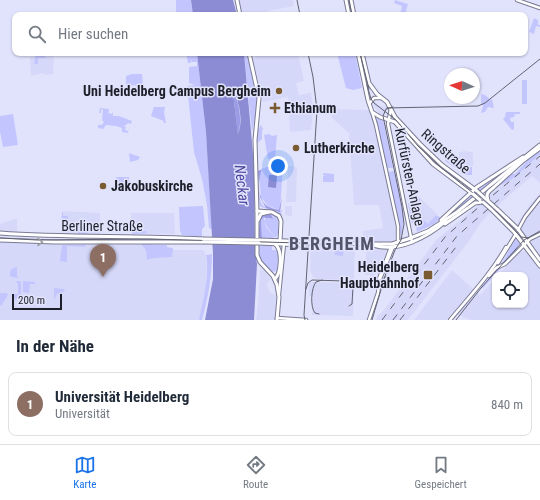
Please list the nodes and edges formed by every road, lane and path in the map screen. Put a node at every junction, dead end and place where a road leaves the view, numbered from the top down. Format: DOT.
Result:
graph roads {
  1 [pos="237,0"];
  2 [pos="346,0"];
  3 [pos="351,0"];
  4 [pos="517,0"];
  5 [pos="540,8"];
  6 [pos="239,12"];
  7 [pos="348,12"];
  8 [pos="353,12"];
  9 [pos="250,56"];
  10 [pos="359,56"];
  11 [pos="363,56"];
  12 [pos="382,98"];
  13 [pos="369,104"];
  14 [pos="390,109"];
  15 [pos="372,112"];
  16 [pos="389,118"];
  17 [pos="540,145"];
  18 [pos="540,148"];
  19 [pos="527,155"];
  20 [pos="525,159"];
  21 [pos="515,166"];
  22 [pos="476,191"];
  23 [pos="472,194"];
  24 [pos="540,198"];
  25 [pos="483,202"];
  26 [pos="489,202"];
  27 [pos="257,205"];
  28 [pos="257,212"];
  29 [pos="264,212"];
  30 [pos="258,221"];
  31 [pos="281,224"];
  32 [pos="437,227"];
  33 [pos="518,229"];
  34 [pos="0,234"];
  35 [pos="516,234"];
  36 [pos="540,234"];
  37 [pos="0,240"];
  38 [pos="203,240"];
  39 [pos="270,241"];
  40 [pos="411,241"];
  41 [pos="259,242"];
  42 [pos="281,242"];
  43 [pos="525,243"];
  44 [pos="274,244"];
  45 [pos="369,244"];
  46 [pos="397,244"];
  47 [pos="385,247"];
  48 [pos="506,247"];
  49 [pos="389,250"];
  50 [pos="518,250"];
  51 [pos="529,250"];
  52 [pos="540,260"];
  53 [pos="280,266"];
  54 [pos="495,266"];
  55 [pos="540,266"];
  56 [pos="270,273"];
  57 [pos="275,280"];
  58 [pos="484,280"];
  59 [pos="379,282"];
  60 [pos="279,297"];
  61 [pos="370,318"];
  62 [pos="277,319"];
  63 [pos="304,320"];
  64 [pos="366,320"];
  65 [pos="450,320"];
  1 -- 6 [label="main road"];
  2 -- 7 [label="main road"];
  3 -- 8 [label="main road"];
  4 -- 5 [label="main road"];
  9 -- 27 [label="main road"];
  10 -- 13 [label="main road"];
  11 -- 12 [label="main road"];
  12 -- 13 [label="main road"];
  12 -- 14 [label="main road"];
  13 -- 15 [label="main road"];
  14 -- 16 [label="main road"];
  14 -- 22 [label="main road, Ringstraße"];
  15 -- 16 [label="main road, Ringstraße"];
  15 -- 46 [label="main road, Kurfürsten-Anlage"];
  16 -- 23 [label="main road, Ringstraße"];
  16 -- 40 [label="main road, Kurfürsten-Anlage"];
  17 -- 19 [label="main road"];
  18 -- 20 [label="main road"];
  19 -- 21 [label="main road"];
  19 -- 22 [label="main road"];
  20 -- 21 [label="main road"];
  20 -- 26 [label="main road, bridge"];
  21 -- 32 [label="main road"];
  22 -- 23 [label="main road"];
  22 -- 26 [label="main road, Ringstraße, bridge"];
  23 -- 25 [label="main road, Ringstraße, bridge"];
  23 -- 32 [label="main road"];
  24 -- 33 [label="main road"];
  25 -- 32 [label="main road"];
  25 -- 35 [label="main road, Ringstraße, bridge"];
  26 -- 33 [label="main road, Ringstraße, bridge"];
  27 -- 28 [label="main road"];
  27 -- 29 [label="main road"];
  28 -- 29 [label="main road"];
  28 -- 30 [label="main road"];
  29 -- 30 [label="main road"];
  29 -- 31 [label="main road"];
  30 -- 56 [label="main road"];
  31 -- 39 [label="main road"];
  31 -- 42 [label="main road"];
  32 -- 40 [label="main road"];
  33 -- 43 [label="main road, Ringstraße"];
  34 -- 38 [label="main road, Berliner Straße"];
  35 -- 43 [label="main road, Ringstraße"];
  35 -- 54 [label="main road"];
  36 -- 43 [label="main road"];
  37 -- 38 [label="main road, Berliner Straße, one-way"];
  38 -- 41 [label="main road, bridge"];
  39 -- 41 [label="main road"];
  39 -- 42 [label="main road"];
  40 -- 46 [label="main road"];
  41 -- 44 [label="main road"];
  42 -- 44 [label="main road"];
  42 -- 45 [label="main road"];
  42 -- 60 [label="main road"];
  43 -- 50 [label="main road"];
  43 -- 51 [label="main road"];
  43 -- 52 [label="main road"];
  44 -- 53 [label="main road"];
  45 -- 46 [label="main road"];
  45 -- 47 [label="main road"];
  46 -- 47 [label="main road"];
  46 -- 49 [label="main road, Kurfürsten-Anlage"];
  46 -- 59 [label="main road, Kurfürsten-Anlage"];
  47 -- 49 [label="main road"];
  48 -- 54 [label="main road"];
  49 -- 59 [label="main road, Kurfürsten-Anlage"];
  50 -- 51 [label="main road"];
  50 -- 58 [label="main road"];
  51 -- 55 [label="main road"];
  53 -- 56 [label="main road"];
  53 -- 57 [label="main road"];
  54 -- 58 [label="main road"];
  56 -- 57 [label="main road"];
  57 -- 60 [label="main road"];
  58 -- 65 [label="main road"];
  59 -- 61 [label="main road, Kurfürsten-Anlage"];
  60 -- 62 [label="main road"];
  61 -- 64 [label="main road, Kurfürsten-Anlage"];
  62 -- 63 [label="main road"];
}
